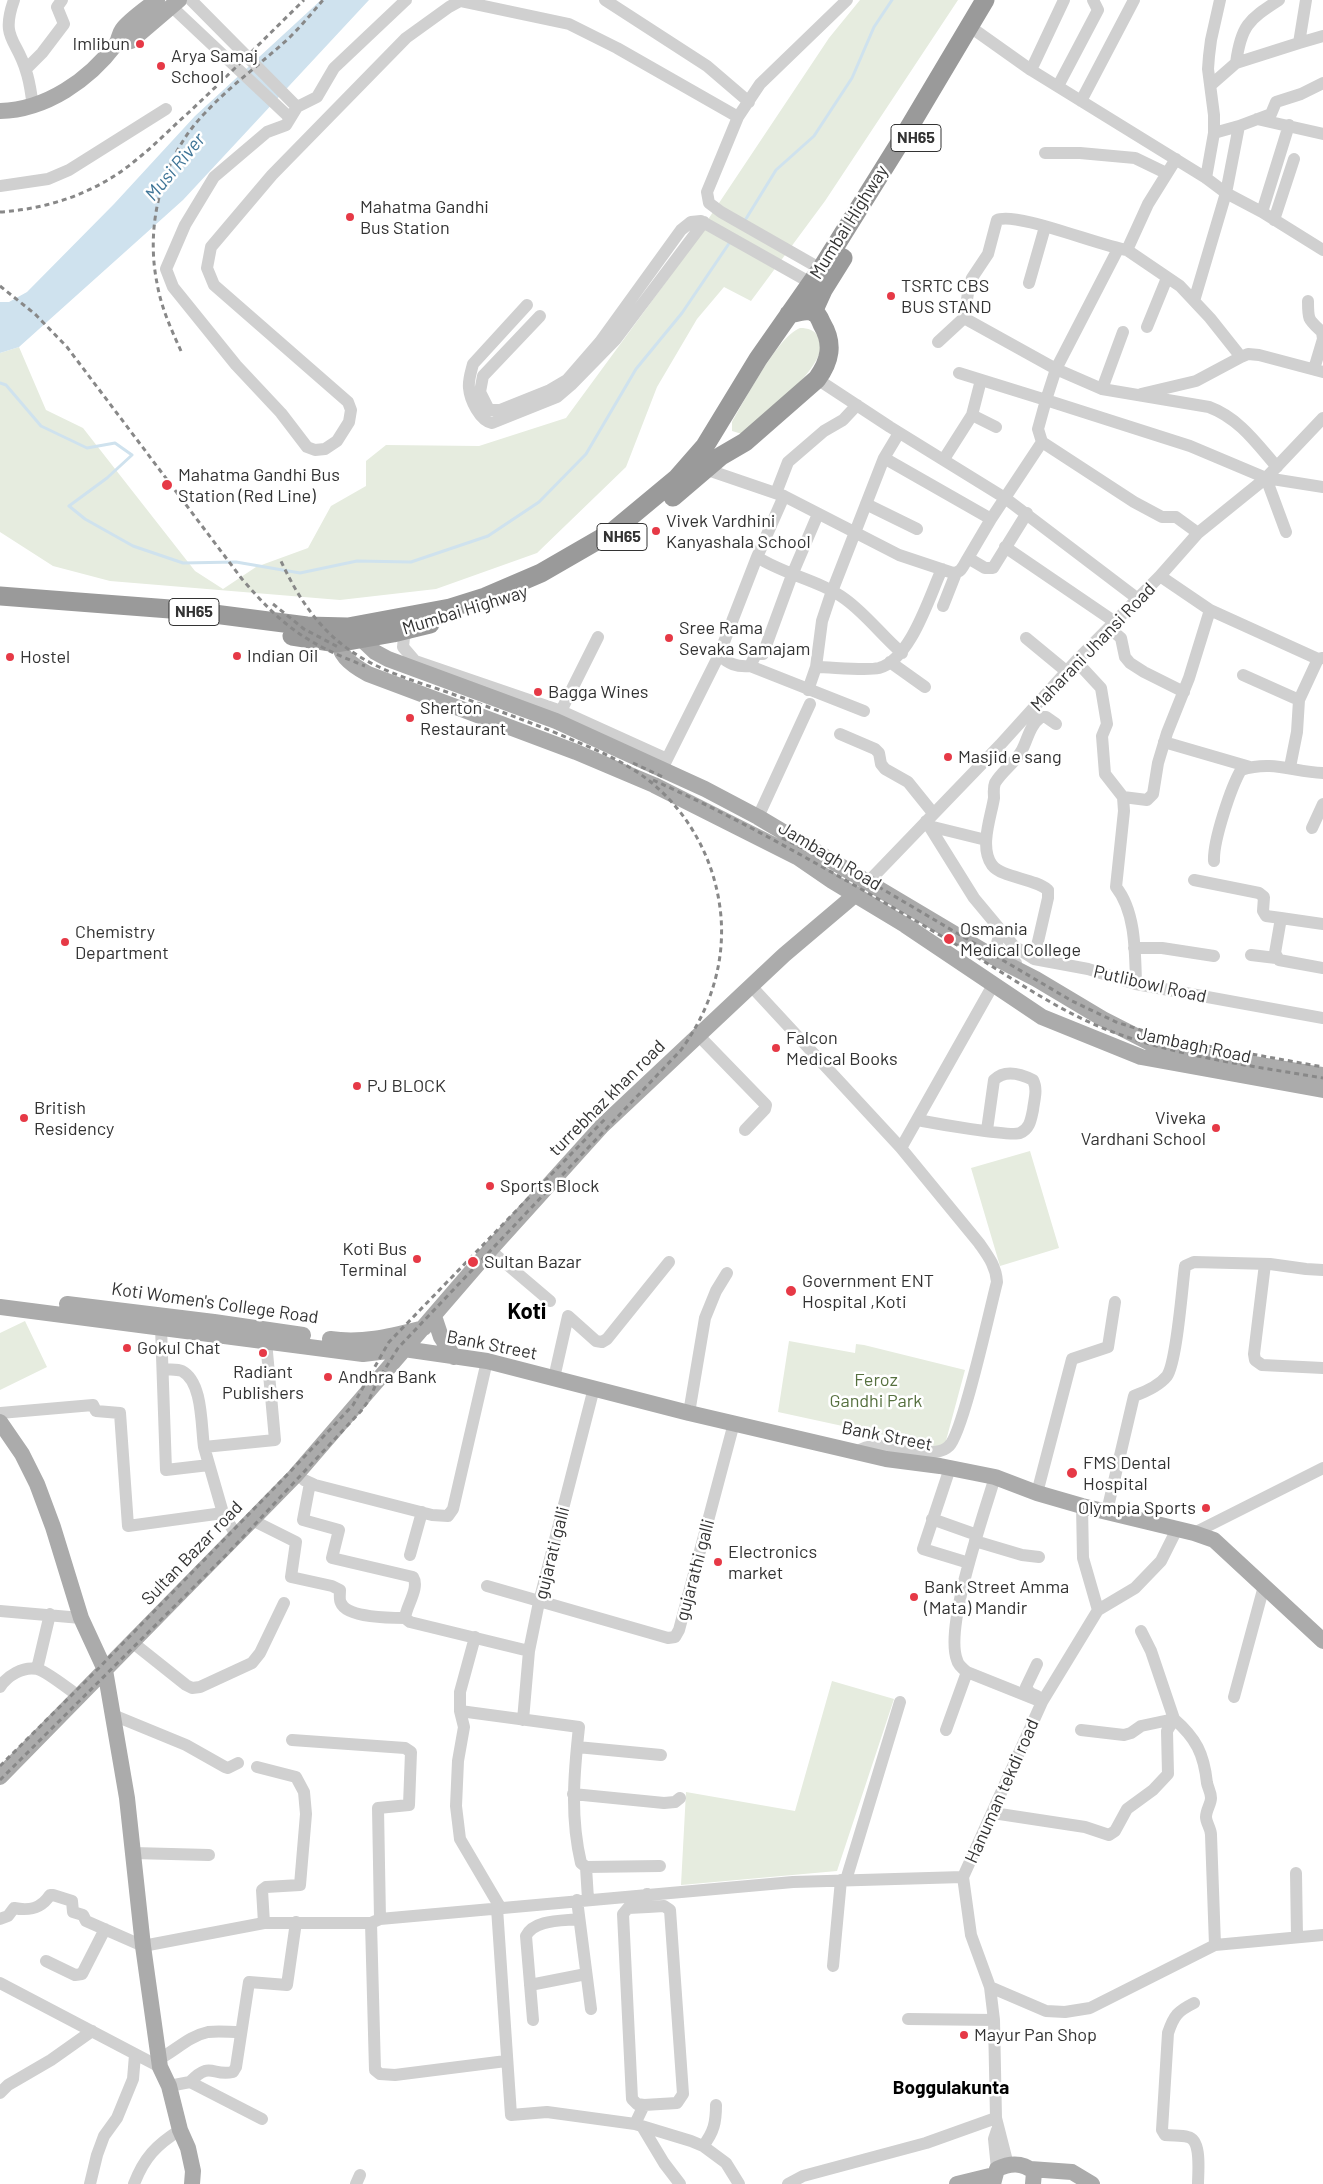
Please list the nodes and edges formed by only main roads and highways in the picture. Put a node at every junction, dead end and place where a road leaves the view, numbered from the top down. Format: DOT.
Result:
graph roads {
  1 [pos="984,0"];
  2 [pos="998,0"];
  3 [pos="169,2"];
  4 [pos="974,29"];
  5 [pos="0,111"];
  6 [pos="813,312"];
  7 [pos="789,314"];
  8 [pos="699,464"];
  9 [pos="0,596"];
  10 [pos="0,607"];
  11 [pos="346,634"];
  12 [pos="856,894"];
  13 [pos="960,937"];
  14 [pos="965,966"];
  15 [pos="1144,1040"];
  16 [pos="1132,1053"];
  17 [pos="1323,1076"];
  18 [pos="1323,1090"];
  19 [pos="0,1296"];
  20 [pos="0,1306"];
  21 [pos="429,1322"];
  22 [pos="404,1350"];
  23 [pos="454,1356"];
  24 [pos="0,1422"];
  25 [pos="1323,1641"];
  26 [pos="105,1670"];
  27 [pos="0,1777"];
  28 [pos="998,2173"];
  29 [pos="1032,2179"];
  30 [pos="192,2184"];
  31 [pos="957,2184"];
  32 [pos="1038,2184"];
  33 [pos="1092,2184"];
  1 -- 4 [label="highway, Mumbai Highway / NH65"];
  2 -- 4 [label="highway, Mumbai Highway / NH65"];
  3 -- 5 [label="main road"];
  4 -- 6 [label="highway, Mumbai Highway / NH65"];
  4 -- 7 [label="highway, Mumbai Highway / NH65"];
  6 -- 7 [label="highway"];
  6 -- 8 [label="highway, Mumbai Highway / NH65"];
  7 -- 8 [label="highway, Mumbai Highway / NH65"];
  8 -- 11 [label="highway, Mumbai Highway / NH65"];
  8 -- 11 [label="highway, Mumbai Highway / NH65"];
  9 -- 11 [label="highway, Mumbai Highway / NH65"];
  10 -- 11 [label="highway, Mumbai Highway / NH65"];
  11 -- 12 [label="main road, Jambagh Road"];
  11 -- 13 [label="main road, Jambagh Road"];
  12 -- 14 [label="main road, Jambagh Road"];
  12 -- 21 [label="main road, turrebhaz khan road"];
  13 -- 14 [label="main road"];
  13 -- 15 [label="main road, Jambagh Road"];
  14 -- 16 [label="main road, Jambagh Road"];
  15 -- 16 [label="main road"];
  15 -- 17 [label="main road, Jambagh Road"];
  16 -- 18 [label="main road, Jambagh Road"];
  19 -- 21 [label="main road, Koti Women's College Road"];
  20 -- 22 [label="main road, Koti Women's College Road"];
  21 -- 22 [label="main road, turrebhaz khan road"];
  21 -- 23 [label="main road"];
  22 -- 23 [label="main road, Bank Street"];
  22 -- 26 [label="main road, Sultan Bazar road"];
  23 -- 25 [label="main road, Bank Street"];
  24 -- 26 [label="main road"];
  26 -- 27 [label="main road, Sultan Bazar road"];
  26 -- 30 [label="main road"];
  28 -- 29 [label="main road"];
  28 -- 31 [label="main road"];
  29 -- 32 [label="main road"];
  29 -- 33 [label="main road"];
}
